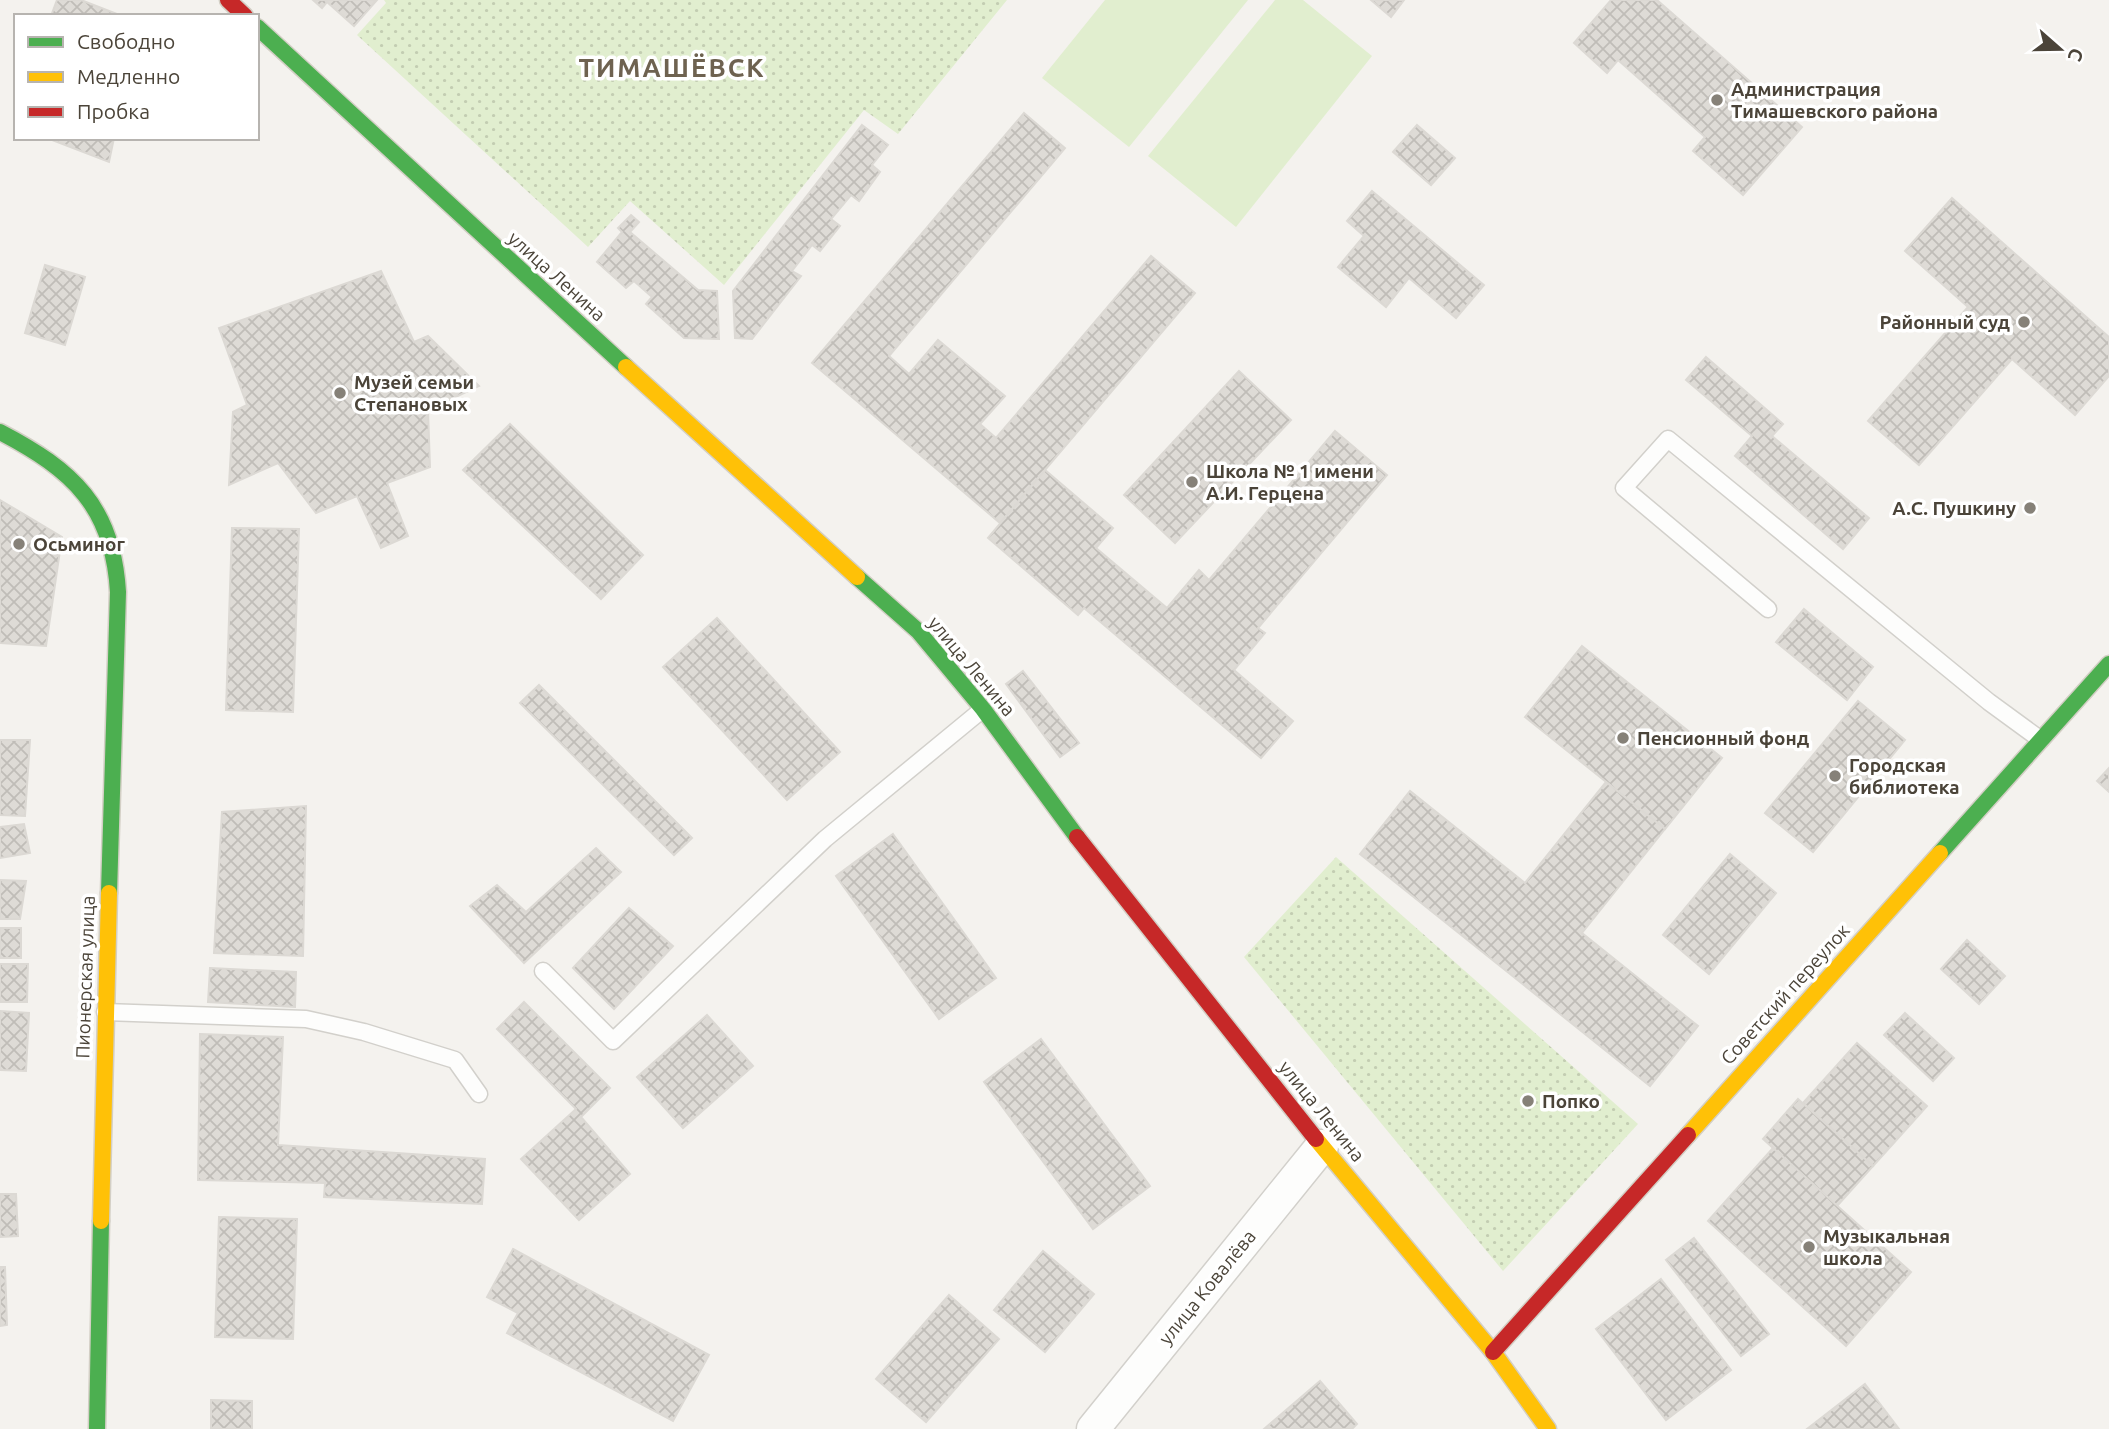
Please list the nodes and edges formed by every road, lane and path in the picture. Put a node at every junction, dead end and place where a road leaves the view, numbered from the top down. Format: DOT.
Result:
graph roads {
  1 [pos="228,0"];
  2 [pos="243,14"];
  3 [pos="259,29"];
  4 [pos="0,432"];
  5 [pos="1768,609"];
  6 [pos="2109,664"];
  7 [pos="983,709"];
  8 [pos="2041,740"];
  9 [pos="543,971"];
  10 [pos="104,1012"];
  11 [pos="479,1094"];
  12 [pos="1322,1146"];
  13 [pos="1493,1352"];
  14 [pos="97,1429"];
  15 [pos="1093,1429"];
  16 [pos="1548,1429"];
  1 -- 2 [label="main road"];
  3 -- 7 [label="main road, улица Ленина"];
  4 -- 10 [label="main road, Пионерская улица"];
  5 -- 8 [label="lane"];
  6 -- 8 [label="main road, Советский переулок"];
  7 -- 9 [label="lane"];
  7 -- 12 [label="main road, улица Ленина"];
  8 -- 13 [label="main road, Советский переулок"];
  10 -- 11 [label="lane"];
  10 -- 14 [label="main road, Пионерская улица"];
  12 -- 13 [label="main road, улица Ленина"];
  12 -- 15 [label="street, улица Ковалёва"];
  13 -- 16 [label="main road, улица Ленина"];
}
